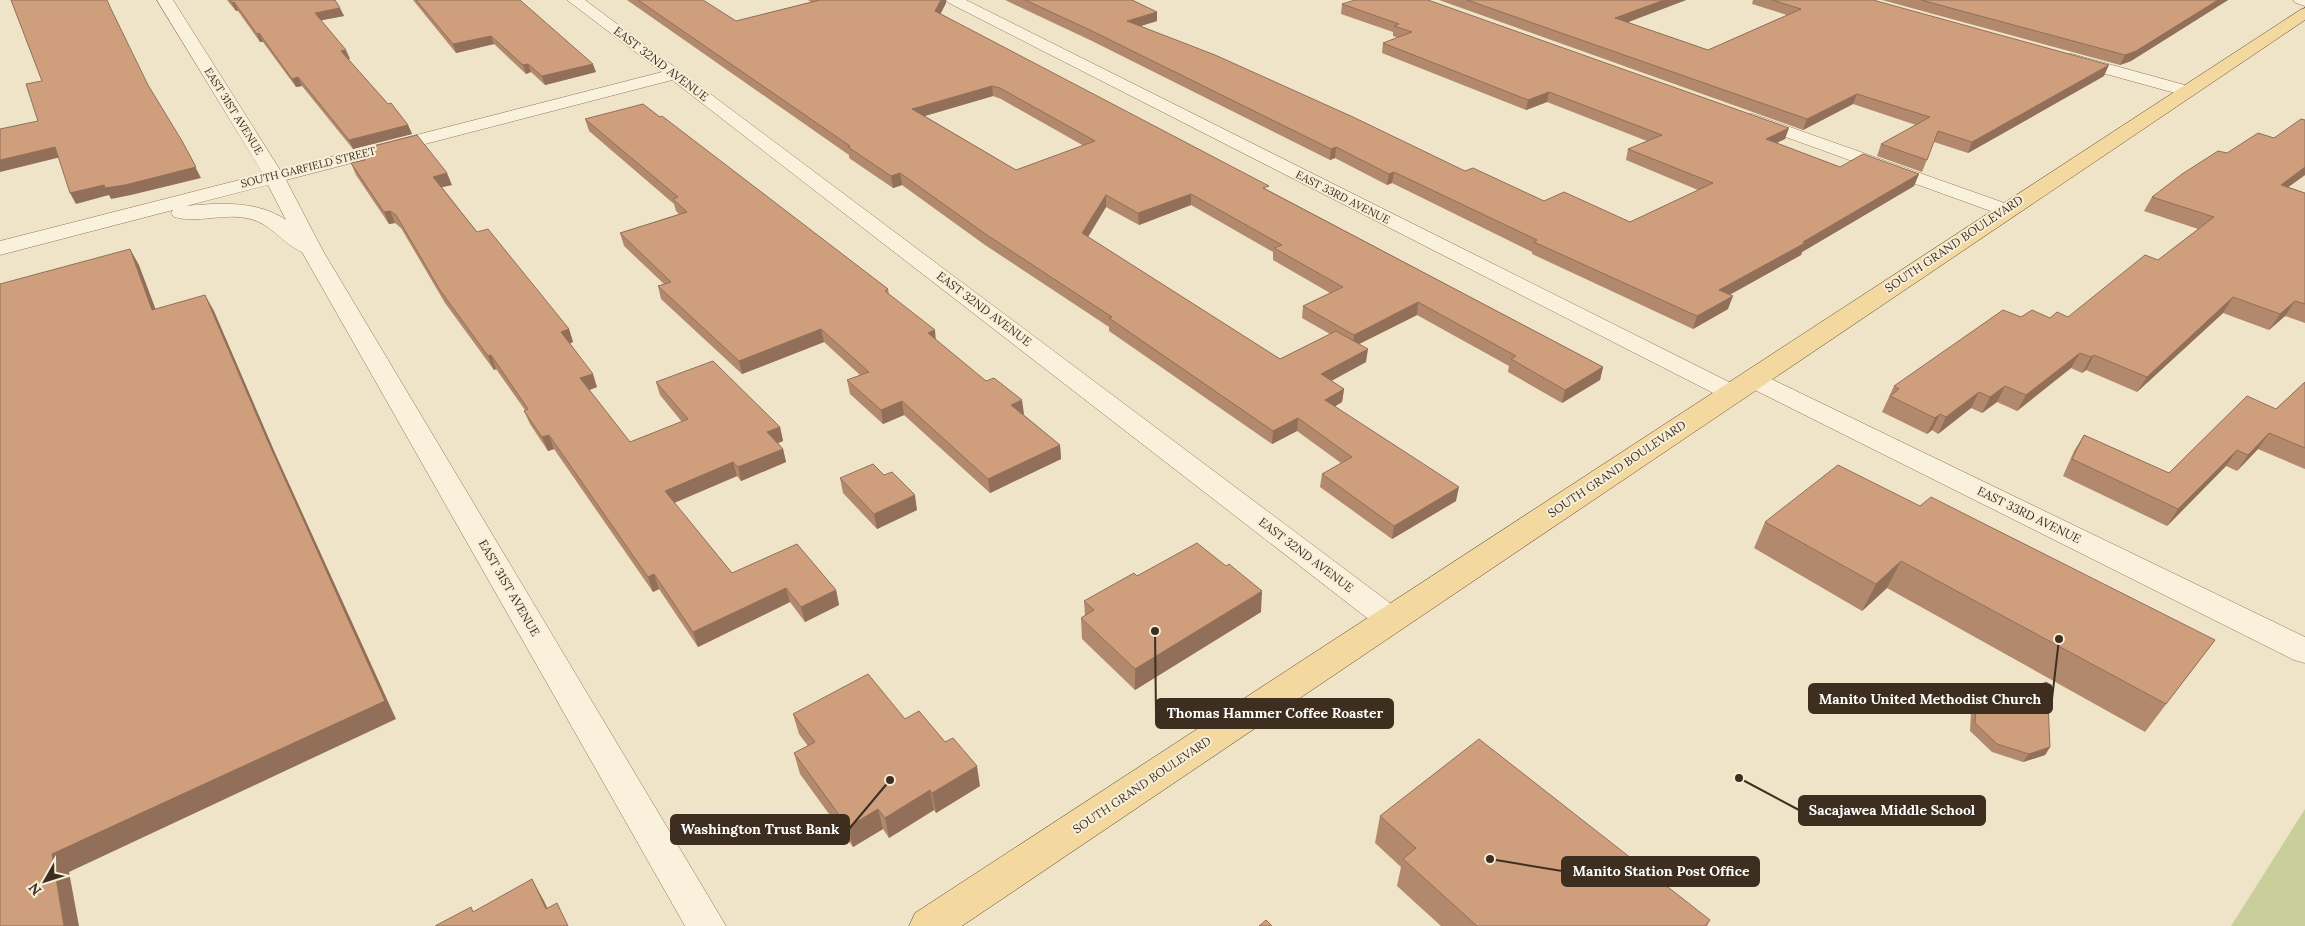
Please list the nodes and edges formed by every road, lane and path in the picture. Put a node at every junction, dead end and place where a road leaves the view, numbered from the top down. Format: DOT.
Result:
graph roads {
  1 [pos="165,0"];
  2 [pos="575,0"];
  3 [pos="954,0"];
  4 [pos="2300,0"];
  5 [pos="2305,1"];
  6 [pos="2305,12"];
  7 [pos="2055,55"];
  8 [pos="675,74"];
  9 [pos="2186,91"];
  10 [pos="1735,113"];
  11 [pos="274,176"];
  12 [pos="2006,210"];
  13 [pos="90,224"];
  14 [pos="0,248"];
  15 [pos="312,251"];
  16 [pos="1742,386"];
  17 [pos="1391,620"];
  18 [pos="2305,651"];
  19 [pos="706,926"];
  20 [pos="929,926"];
  1 -- 11 [label="street, EAST 31ST AVENUE"];
  2 -- 8 [label="street, EAST 32ND AVENUE"];
  3 -- 16 [label="street, EAST 33RD AVENUE"];
  4 -- 5 [label="street"];
  6 -- 9 [label="main road, SOUTH GRAND BOULEVARD"];
  7 -- 9 [label="street"];
  8 -- 11 [label="street, SOUTH GARFIELD STREET"];
  8 -- 17 [label="street, EAST 32ND AVENUE"];
  9 -- 12 [label="main road, SOUTH GRAND BOULEVARD"];
  10 -- 12 [label="street"];
  11 -- 13 [label="street, SOUTH GARFIELD STREET"];
  11 -- 15 [label="street, EAST 31ST AVENUE"];
  12 -- 16 [label="main road, SOUTH GRAND BOULEVARD"];
  13 -- 14 [label="street, SOUTH GARFIELD STREET"];
  13 -- 15 [label="street, EAST 31ST AVENUE"];
  15 -- 19 [label="street, EAST 31ST AVENUE"];
  16 -- 17 [label="main road, SOUTH GRAND BOULEVARD"];
  16 -- 18 [label="street, EAST 33RD AVENUE"];
  17 -- 20 [label="main road, SOUTH GRAND BOULEVARD"];
}
